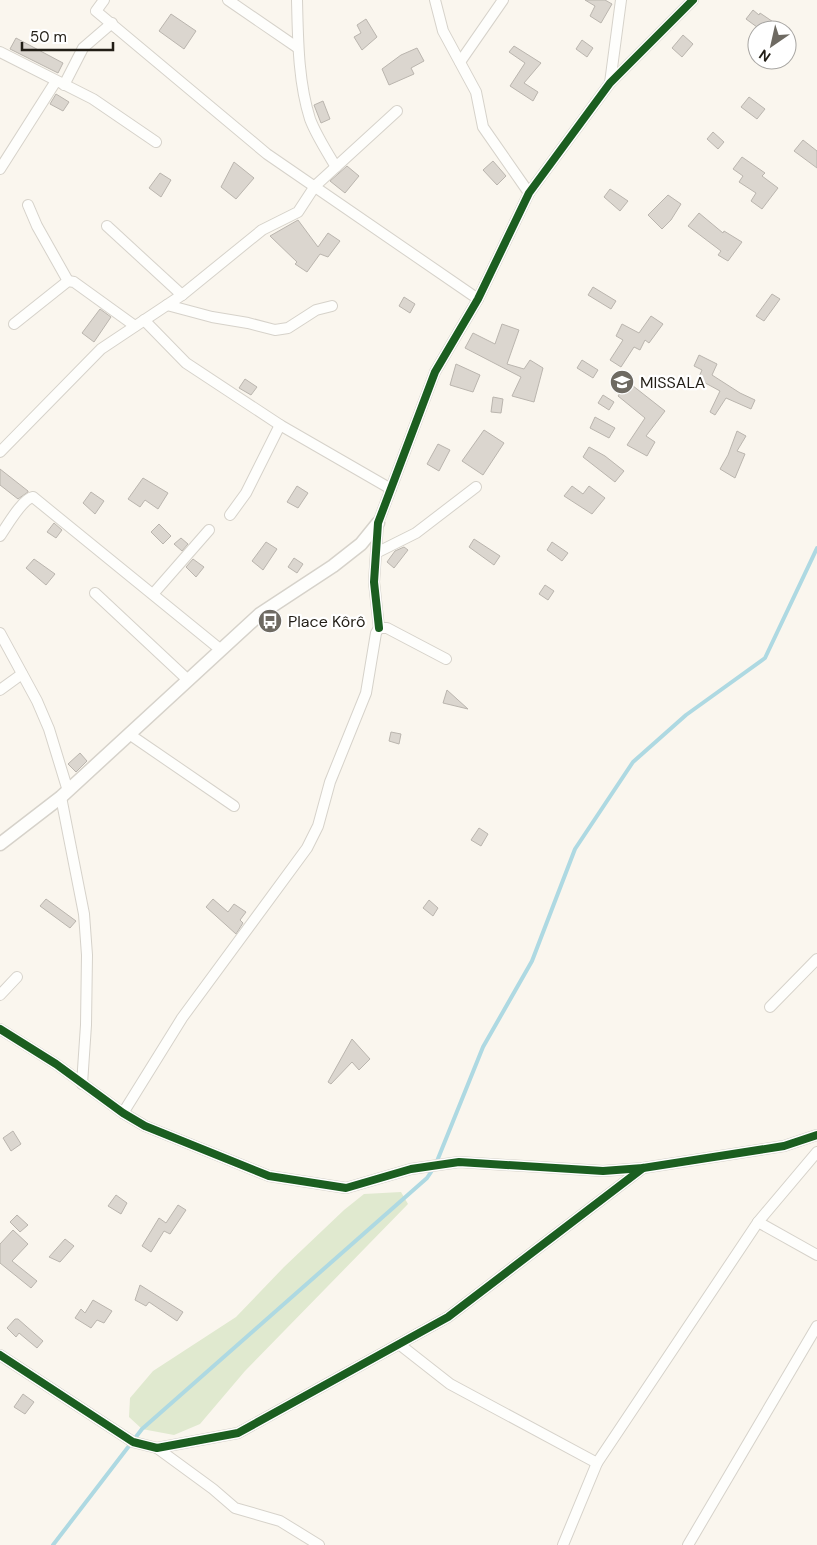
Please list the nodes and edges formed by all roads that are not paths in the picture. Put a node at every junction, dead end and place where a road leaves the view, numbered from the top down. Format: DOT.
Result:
graph roads {
  1 [pos="104,0"];
  2 [pos="228,0"];
  3 [pos="296,0"];
  4 [pos="435,0"];
  5 [pos="502,0"];
  6 [pos="621,0"];
  7 [pos="693,0"];
  8 [pos="112,24"];
  9 [pos="298,48"];
  10 [pos="0,52"];
  11 [pos="460,62"];
  12 [pos="60,82"];
  13 [pos="610,83"];
  14 [pos="397,111"];
  15 [pos="156,142"];
  16 [pos="336,167"];
  17 [pos="0,169"];
  18 [pos="315,186"];
  19 [pos="529,193"];
  20 [pos="28,204"];
  21 [pos="107,226"];
  22 [pos="68,282"];
  23 [pos="182,295"];
  24 [pos="478,299"];
  25 [pos="166,305"];
  26 [pos="332,306"];
  27 [pos="144,320"];
  28 [pos="14,324"];
  29 [pos="135,326"];
  30 [pos="280,425"];
  31 [pos="0,452"];
  32 [pos="476,487"];
  33 [pos="391,488"];
  34 [pos="230,515"];
  35 [pos="378,523"];
  36 [pos="208,530"];
  37 [pos="0,536"];
  38 [pos="376,553"];
  39 [pos="95,593"];
  40 [pos="153,594"];
  41 [pos="380,628"];
  42 [pos="0,633"];
  43 [pos="221,650"];
  44 [pos="446,659"];
  45 [pos="22,674"];
  46 [pos="188,680"];
  47 [pos="0,690"];
  48 [pos="129,734"];
  49 [pos="64,794"];
  50 [pos="234,806"];
  51 [pos="0,844"];
  52 [pos="817,959"];
  53 [pos="17,977"];
  54 [pos="0,995"];
  55 [pos="770,1007"];
  56 [pos="0,1029"];
  57 [pos="82,1084"];
  58 [pos="122,1113"];
  59 [pos="817,1134"];
  60 [pos="817,1152"];
  61 [pos="643,1168"];
  62 [pos="758,1222"];
  63 [pos="817,1255"];
  64 [pos="817,1326"];
  65 [pos="399,1344"];
  66 [pos="0,1355"];
  67 [pos="157,1448"];
  68 [pos="597,1463"];
  69 [pos="318,1545"];
  70 [pos="563,1545"];
  71 [pos="688,1545"];
  1 -- 8 [label="street"];
  2 -- 9 [label="street"];
  3 -- 9 [label="street"];
  4 -- 11 [label="street"];
  5 -- 11 [label="street"];
  6 -- 13 [label="street"];
  7 -- 13 [label="street"];
  8 -- 12 [label="street"];
  8 -- 18 [label="street"];
  9 -- 16 [label="street"];
  10 -- 12 [label="street"];
  11 -- 19 [label="street"];
  12 -- 15 [label="street"];
  12 -- 17 [label="street"];
  13 -- 19 [label="street"];
  14 -- 16 [label="street"];
  16 -- 18 [label="street"];
  18 -- 23 [label="street"];
  18 -- 24 [label="street"];
  19 -- 24 [label="street"];
  20 -- 22 [label="street"];
  21 -- 23 [label="street"];
  22 -- 28 [label="street"];
  22 -- 29 [label="street"];
  23 -- 25 [label="street"];
  24 -- 33 [label="street"];
  25 -- 26 [label="street"];
  25 -- 27 [label="street"];
  27 -- 29 [label="street"];
  27 -- 30 [label="street"];
  29 -- 31 [label="street"];
  30 -- 33 [label="street"];
  30 -- 34 [label="street"];
  32 -- 38 [label="street"];
  33 -- 35 [label="street"];
  35 -- 38 [label="street"];
  35 -- 43 [label="street"];
  36 -- 40 [label="street"];
  37 -- 40 [label="street"];
  38 -- 41 [label="street"];
  39 -- 46 [label="street"];
  40 -- 43 [label="street"];
  41 -- 44 [label="street"];
  41 -- 58 [label="street"];
  42 -- 45 [label="street"];
  43 -- 46 [label="street"];
  45 -- 47 [label="street"];
  45 -- 49 [label="street"];
  46 -- 48 [label="street"];
  48 -- 49 [label="street"];
  48 -- 50 [label="street"];
  49 -- 51 [label="street"];
  49 -- 57 [label="street"];
  52 -- 55 [label="street"];
  53 -- 54 [label="street"];
  56 -- 57 [label="street"];
  57 -- 58 [label="street"];
  58 -- 61 [label="street"];
  59 -- 61 [label="street"];
  60 -- 62 [label="street"];
  61 -- 65 [label="street"];
  62 -- 63 [label="street"];
  62 -- 68 [label="street"];
  64 -- 71 [label="street"];
  65 -- 67 [label="street"];
  65 -- 68 [label="street"];
  66 -- 67 [label="street"];
  67 -- 69 [label="street"];
  68 -- 70 [label="street"];
}
